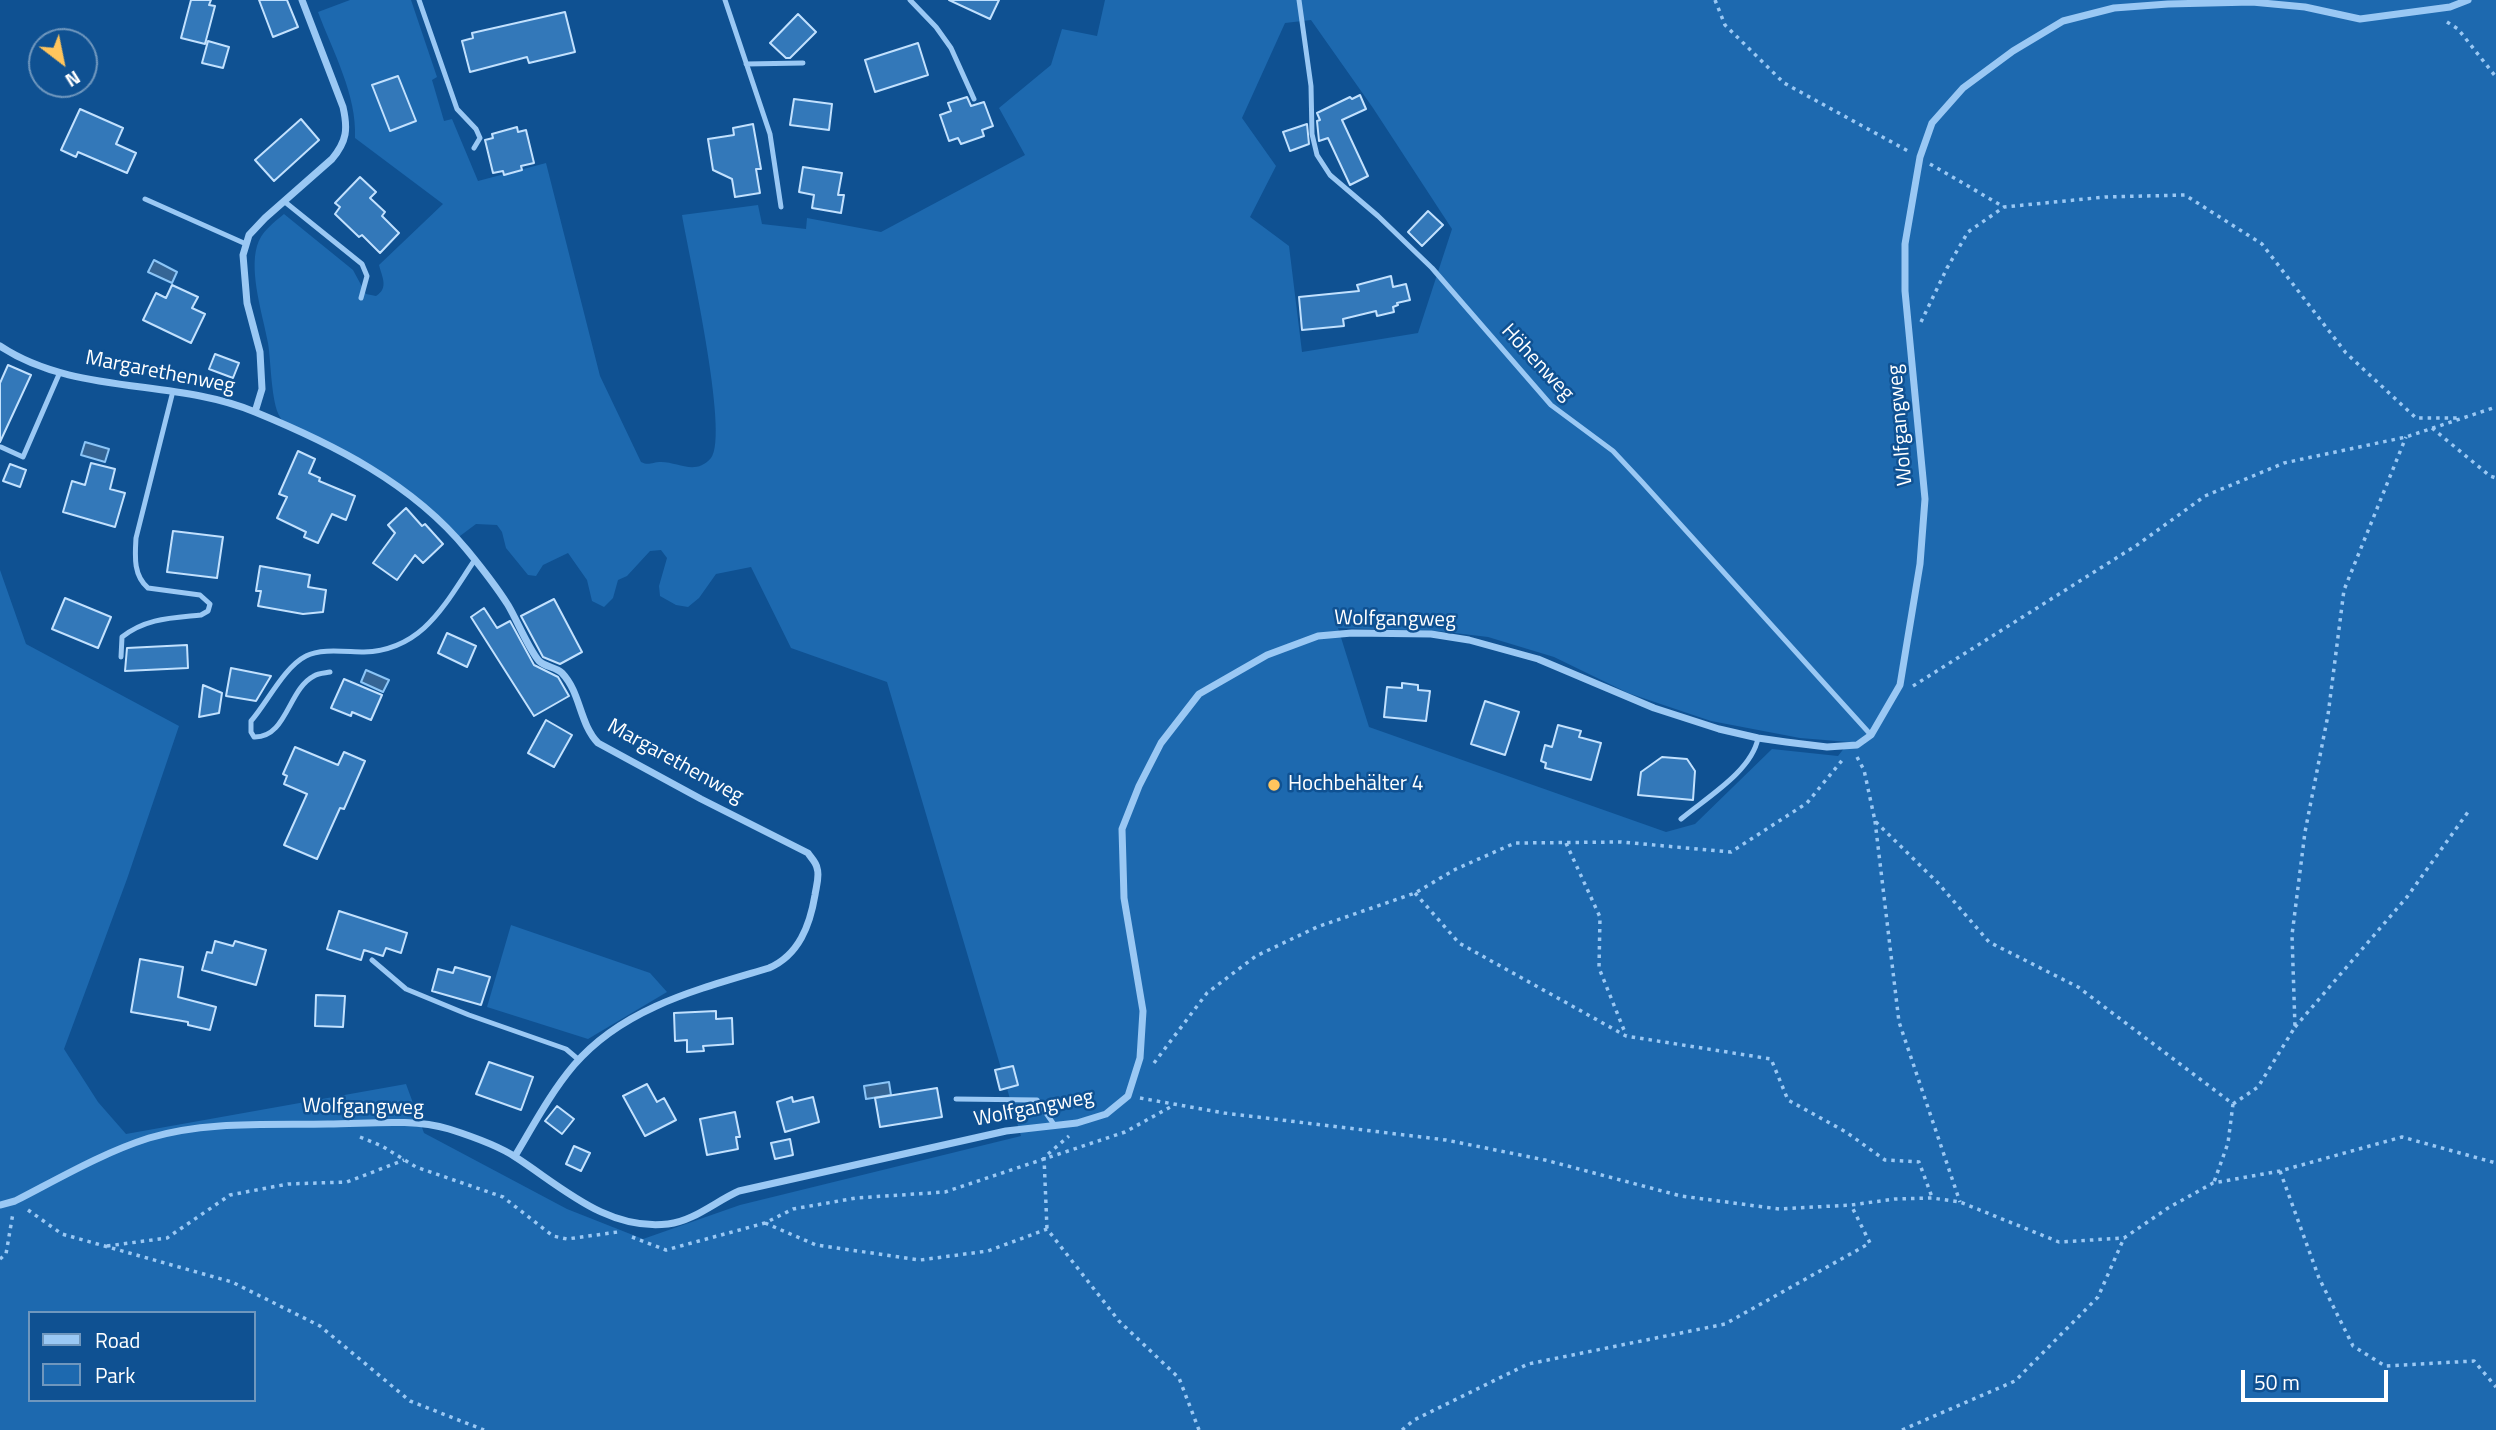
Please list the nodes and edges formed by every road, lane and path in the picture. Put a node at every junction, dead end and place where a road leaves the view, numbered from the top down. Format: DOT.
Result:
graph roads {
  1 [pos="302,0"];
  2 [pos="419,0"];
  3 [pos="725,0"];
  4 [pos="910,0"];
  5 [pos="1299,0"];
  6 [pos="1715,0"];
  7 [pos="2468,0"];
  8 [pos="2427,9"];
  9 [pos="803,63"];
  10 [pos="746,64"];
  11 [pos="2496,77"];
  12 [pos="974,99"];
  13 [pos="474,148"];
  14 [pos="1920,158"];
  15 [pos="145,199"];
  16 [pos="285,202"];
  17 [pos="780,206"];
  18 [pos="2004,207"];
  19 [pos="246,244"];
  20 [pos="361,298"];
  21 [pos="0,346"];
  22 [pos="1912,351"];
  23 [pos="60,372"];
  24 [pos="173,391"];
  25 [pos="2496,407"];
  26 [pos="255,412"];
  27 [pos="2459,418"];
  28 [pos="2431,428"];
  29 [pos="2406,437"];
  30 [pos="1,447"];
  31 [pos="2496,478"];
  32 [pos="474,561"];
  33 [pos="121,657"];
  34 [pos="330,672"];
  35 [pos="1894,698"];
  36 [pos="1871,735"];
  37 [pos="1758,738"];
  38 [pos="1850,746"];
  39 [pos="2468,812"];
  40 [pos="1681,819"];
  41 [pos="1875,821"];
  42 [pos="1566,843"];
  43 [pos="1415,893"];
  44 [pos="372,960"];
  45 [pos="2295,1027"];
  46 [pos="1626,1036"];
  47 [pos="579,1060"];
  48 [pos="1150,1068"];
  49 [pos="1128,1096"];
  50 [pos="956,1099"];
  51 [pos="2233,1104"];
  52 [pos="1174,1105"];
  53 [pos="1077,1123"];
  54 [pos="1055,1126"];
  55 [pos="514,1156"];
  56 [pos="1044,1157"];
  57 [pos="404,1160"];
  58 [pos="2496,1163"];
  59 [pos="2280,1171"];
  60 [pos="2213,1183"];
  61 [pos="1932,1198"];
  62 [pos="15,1201"];
  63 [pos="1960,1202"];
  64 [pos="0,1205"];
  65 [pos="1851,1205"];
  66 [pos="765,1223"];
  67 [pos="1046,1229"];
  68 [pos="2124,1238"];
  69 [pos="102,1247"];
  70 [pos="0,1259"];
  71 [pos="2496,1387"];
  72 [pos="484,1430"];
  73 [pos="1199,1430"];
  74 [pos="1402,1430"];
  75 [pos="1902,1430"];
  1 -- 16 [label="street"];
  2 -- 13 [label="lane"];
  3 -- 10 [label="lane"];
  4 -- 12 [label="lane"];
  5 -- 36 [label="lane, Höhenweg"];
  6 -- 14 [label="path"];
  7 -- 8 [label="street, Wolfgangweg"];
  8 -- 11 [label="path"];
  8 -- 14 [label="street, Wolfgangweg"];
  9 -- 10 [label="lane"];
  10 -- 17 [label="lane"];
  14 -- 18 [label="path"];
  14 -- 22 [label="street, Wolfgangweg"];
  15 -- 19 [label="lane"];
  16 -- 19 [label="street"];
  16 -- 20 [label="lane"];
  18 -- 22 [label="path"];
  18 -- 27 [label="path"];
  19 -- 26 [label="street"];
  21 -- 23 [label="street, Margarethenweg"];
  22 -- 35 [label="street, Wolfgangweg"];
  23 -- 24 [label="street, Margarethenweg"];
  23 -- 30 [label="lane"];
  24 -- 26 [label="street, Margarethenweg"];
  24 -- 33 [label="lane"];
  25 -- 27 [label="path"];
  26 -- 32 [label="street, Margarethenweg"];
  27 -- 28 [label="path"];
  28 -- 29 [label="path"];
  28 -- 31 [label="path"];
  29 -- 35 [label="path"];
  29 -- 45 [label="path"];
  32 -- 34 [label="lane"];
  32 -- 47 [label="street, Margarethenweg"];
  35 -- 36 [label="street, Wolfgangweg"];
  36 -- 38 [label="street, Wolfgangweg"];
  37 -- 38 [label="street, Wolfgangweg"];
  37 -- 40 [label="lane"];
  37 -- 49 [label="street, Wolfgangweg"];
  38 -- 41 [label="path"];
  38 -- 42 [label="path"];
  39 -- 45 [label="path"];
  41 -- 51 [label="path"];
  41 -- 63 [label="path"];
  42 -- 43 [label="path"];
  42 -- 46 [label="path"];
  43 -- 46 [label="path"];
  43 -- 48 [label="path"];
  44 -- 47 [label="lane"];
  45 -- 51 [label="path"];
  46 -- 61 [label="path"];
  47 -- 55 [label="street, Margarethenweg"];
  49 -- 52 [label="path"];
  49 -- 53 [label="street, Wolfgangweg"];
  50 -- 54 [label="lane"];
  51 -- 60 [label="path"];
  52 -- 56 [label="path"];
  52 -- 65 [label="path"];
  53 -- 54 [label="street, Wolfgangweg"];
  53 -- 56 [label="path"];
  54 -- 55 [label="street, Wolfgangweg"];
  55 -- 62 [label="street, Wolfgangweg"];
  56 -- 67 [label="path"];
  57 -- 69 [label="path"];
  58 -- 59 [label="path"];
  59 -- 60 [label="path"];
  59 -- 71 [label="path"];
  60 -- 68 [label="path"];
  61 -- 63 [label="path"];
  61 -- 65 [label="path"];
  62 -- 64 [label="street, Wolfgangweg"];
  62 -- 69 [label="path"];
  62 -- 70 [label="path"];
  63 -- 68 [label="path"];
  65 -- 74 [label="path"];
  66 -- 67 [label="path"];
  67 -- 73 [label="path"];
  68 -- 75 [label="path"];
  69 -- 72 [label="path"];
}
